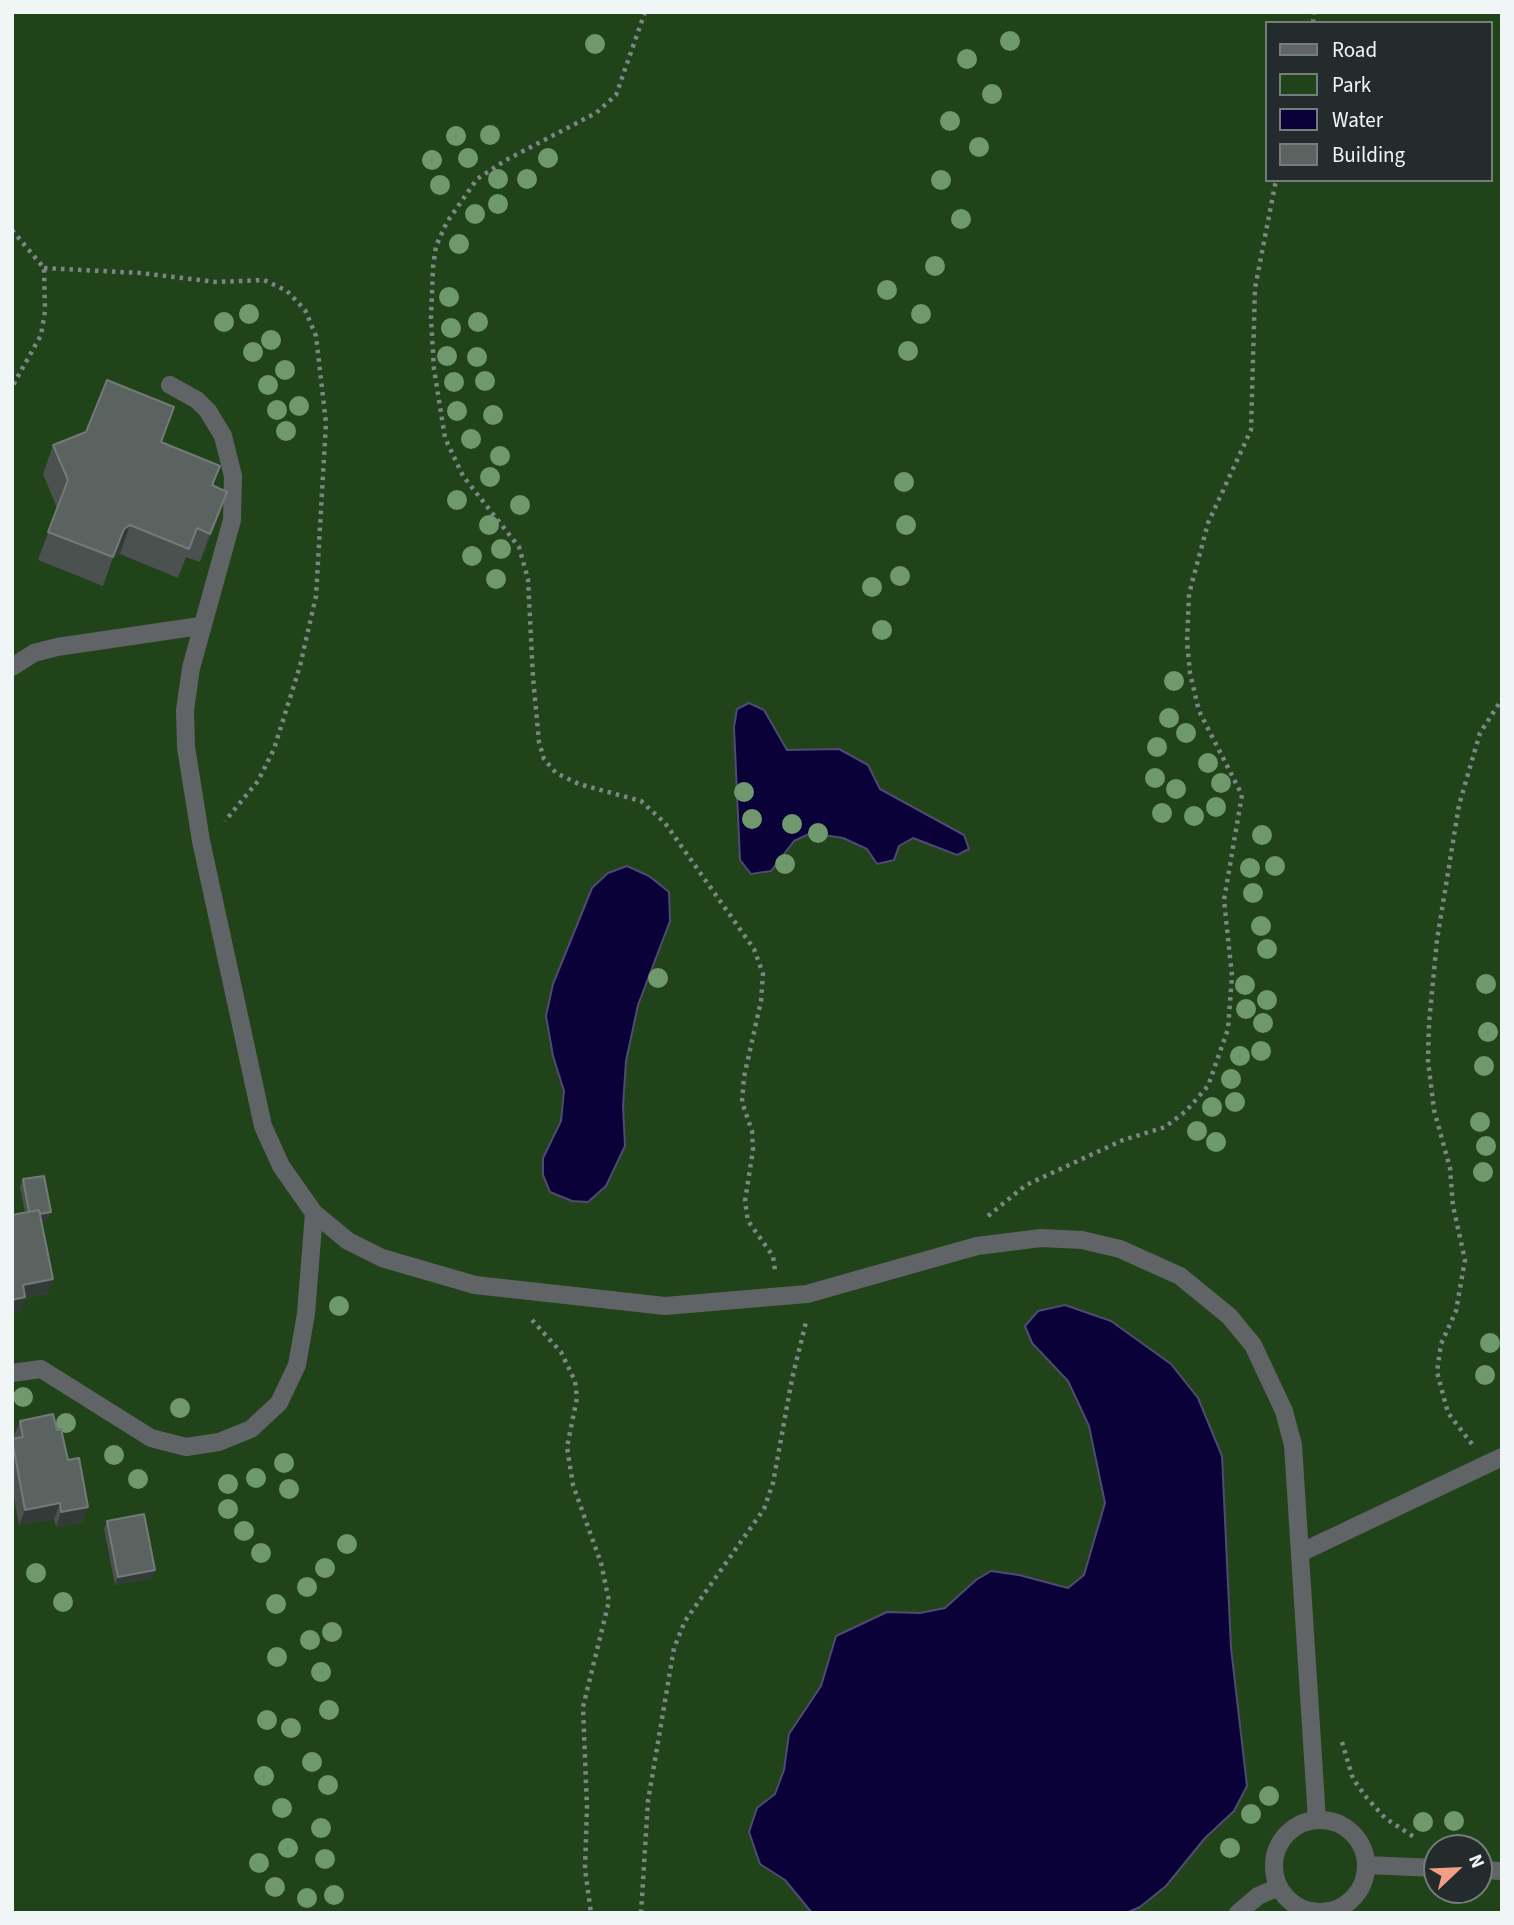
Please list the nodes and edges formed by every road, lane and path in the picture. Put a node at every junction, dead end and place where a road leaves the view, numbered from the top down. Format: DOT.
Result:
graph roads {
  1 [pos="645,12"];
  2 [pos="1276,182"];
  3 [pos="12,230"];
  4 [pos="170,385"];
  5 [pos="12,387"];
  6 [pos="201,626"];
  7 [pos="12,667"];
  8 [pos="1502,699"];
  9 [pos="314,1213"];
  10 [pos="985,1218"];
  11 [pos="500,1288"];
  12 [pos="826,1289"];
  13 [pos="777,1297"];
  14 [pos="12,1373"];
  15 [pos="1494,1461"];
  16 [pos="1302,1552"];
  17 [pos="1312,1737"];
  18 [pos="1317,1820"];
  19 [pos="1418,1840"];
  20 [pos="1366,1865"];
  21 [pos="1423,1867"];
  22 [pos="1279,1887"];
  23 [pos="1325,1912"];
  24 [pos="591,1913"];
  25 [pos="641,1913"];
  26 [pos="1238,1913"];
  1 -- 13 [label="path"];
  2 -- 10 [label="path"];
  3 -- 5 [label="path"];
  4 -- 6 [label="lane"];
  6 -- 7 [label="lane"];
  6 -- 9 [label="lane"];
  8 -- 15 [label="path"];
  9 -- 11 [label="lane"];
  9 -- 14 [label="lane"];
  11 -- 13 [label="lane"];
  11 -- 24 [label="path"];
  12 -- 13 [label="lane"];
  12 -- 16 [label="lane"];
  12 -- 25 [label="path"];
  15 -- 16 [label="lane"];
  16 -- 17 [label="lane"];
  17 -- 18 [label="lane"];
  17 -- 19 [label="path"];
  18 -- 20 [label="lane"];
  18 -- 22 [label="lane"];
  20 -- 21 [label="lane"];
  20 -- 23 [label="lane"];
  22 -- 23 [label="lane"];
  22 -- 26 [label="lane"];
}
